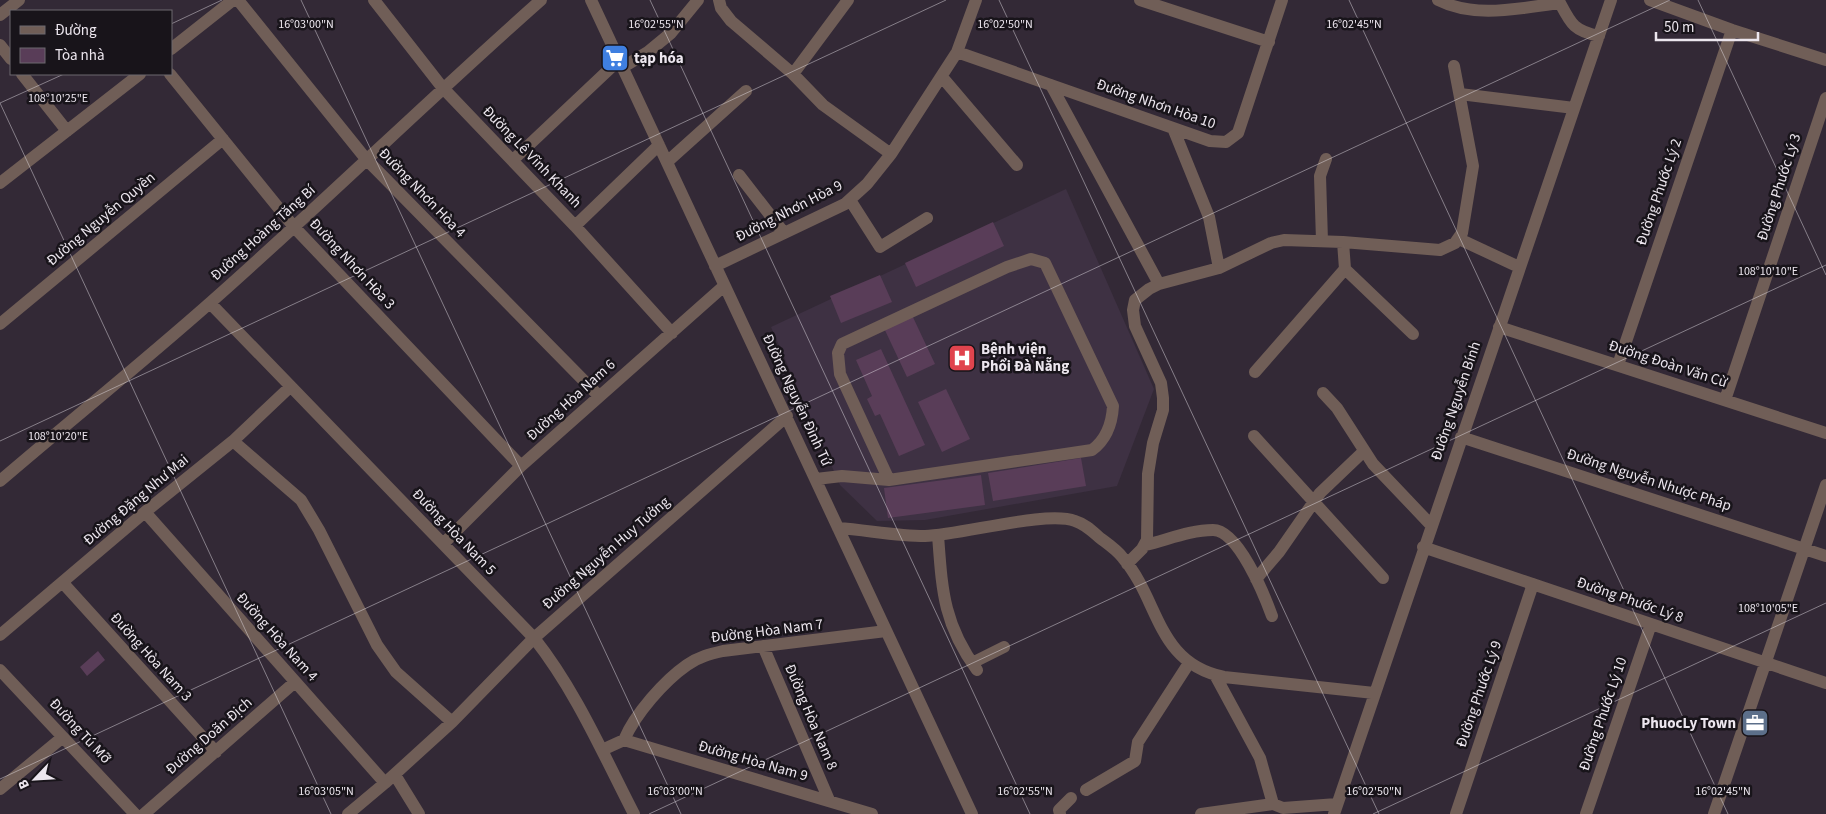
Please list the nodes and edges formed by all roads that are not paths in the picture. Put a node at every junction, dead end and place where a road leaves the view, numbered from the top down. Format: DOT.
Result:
graph roads {
  1 [pos="19,0"];
  2 [pos="233,0"];
  3 [pos="238,0"];
  4 [pos="541,0"];
  5 [pos="591,0"];
  6 [pos="698,0"];
  7 [pos="719,0"];
  8 [pos="848,0"];
  9 [pos="976,0"];
  10 [pos="1140,0"];
  11 [pos="1282,0"];
  12 [pos="1438,0"];
  13 [pos="1611,0"];
  14 [pos="1650,0"];
  15 [pos="376,1"];
  16 [pos="1167,4"];
  17 [pos="0,15"];
  18 [pos="1732,30"];
  19 [pos="1599,36"];
  20 [pos="1269,42"];
  21 [pos="0,44"];
  22 [pos="172,48"];
  23 [pos="957,52"];
  24 [pos="10,58"];
  25 [pos="1826,60"];
  26 [pos="621,64"];
  27 [pos="1454,66"];
  28 [pos="792,74"];
  29 [pos="23,75"];
  30 [pos="139,75"];
  31 [pos="171,75"];
  32 [pos="942,77"];
  33 [pos="1051,85"];
  34 [pos="442,87"];
  35 [pos="746,91"];
  36 [pos="1460,94"];
  37 [pos="1826,98"];
  38 [pos="1574,108"];
  39 [pos="1173,128"];
  40 [pos="66,131"];
  41 [pos="223,139"];
  42 [pos="659,145"];
  43 [pos="892,154"];
  44 [pos="1326,159"];
  45 [pos="366,160"];
  46 [pos="513,160"];
  47 [pos="667,162"];
  48 [pos="1018,165"];
  49 [pos="739,175"];
  50 [pos="0,183"];
  51 [pos="850,200"];
  52 [pos="927,218"];
  53 [pos="575,226"];
  54 [pos="294,227"];
  55 [pos="784,233"];
  56 [pos="1459,239"];
  57 [pos="1322,241"];
  58 [pos="1343,242"];
  59 [pos="715,266"];
  60 [pos="1520,267"];
  61 [pos="1218,268"];
  62 [pos="1345,269"];
  63 [pos="1159,284"];
  64 [pos="724,286"];
  65 [pos="210,303"];
  66 [pos="0,324"];
  67 [pos="1499,327"];
  68 [pos="672,333"];
  69 [pos="1413,334"];
  70 [pos="1618,365"];
  71 [pos="1255,372"];
  72 [pos="290,387"];
  73 [pos="1322,393"];
  74 [pos="599,396"];
  75 [pos="1725,400"];
  76 [pos="787,416"];
  77 [pos="1826,433"];
  78 [pos="1254,436"];
  79 [pos="1461,437"];
  80 [pos="233,441"];
  81 [pos="1363,452"];
  82 [pos="521,466"];
  83 [pos="816,479"];
  84 [pos="889,480"];
  85 [pos="0,481"];
  86 [pos="1826,485"];
  87 [pos="1313,502"];
  88 [pos="145,512"];
  89 [pos="1431,525"];
  90 [pos="838,528"];
  91 [pos="938,534"];
  92 [pos="443,544"];
  93 [pos="1145,546"];
  94 [pos="1423,547"];
  95 [pos="1804,548"];
  96 [pos="1826,556"];
  97 [pos="1127,564"];
  98 [pos="1383,578"];
  99 [pos="1256,579"];
  100 [pos="62,583"];
  101 [pos="1533,584"];
  102 [pos="1272,616"];
  103 [pos="1651,624"];
  104 [pos="886,631"];
  105 [pos="0,635"];
  106 [pos="534,638"];
  107 [pos="763,646"];
  108 [pos="1004,648"];
  109 [pos="1765,662"];
  110 [pos="1189,663"];
  111 [pos="0,670"];
  112 [pos="1215,675"];
  113 [pos="296,682"];
  114 [pos="1826,684"];
  115 [pos="1374,693"];
  116 [pos="452,722"];
  117 [pos="64,737"];
  118 [pos="624,740"];
  119 [pos="602,750"];
  120 [pos="216,752"];
  121 [pos="390,779"];
  122 [pos="0,789"];
  123 [pos="1086,790"];
  124 [pos="1071,798"];
  125 [pos="829,800"];
  126 [pos="1273,804"];
  127 [pos="1336,809"];
  128 [pos="136,814"];
  129 [pos="144,814"];
  130 [pos="348,814"];
  131 [pos="419,814"];
  132 [pos="634,814"];
  133 [pos="872,814"];
  134 [pos="972,814"];
  135 [pos="1060,814"];
  136 [pos="1201,814"];
  137 [pos="1456,814"];
  138 [pos="1586,814"];
  139 [pos="1714,814"];
  1 -- 17 [label="street"];
  2 -- 22 [label="street"];
  3 -- 45 [label="street, Đường Nhơn Hòa 4"];
  4 -- 34 [label="street, Đường Hoàng Tăng Bí"];
  5 -- 26 [label="street, Đường Nguyễn Đình Tứ"];
  6 -- 26 [label="street"];
  7 -- 28 [label="street"];
  8 -- 28 [label="street"];
  9 -- 23 [label="street, Đường Nhơn Hòa 9"];
  10 -- 16 [label="street"];
  11 -- 20 [label="street, Đường Nhơn Hòa 10"];
  12 -- 19 [label="street"];
  13 -- 19 [label="street, Đường Nguyễn Bính"];
  14 -- 18 [label="street"];
  15 -- 34 [label="street, Đường Lê Vĩnh Khanh"];
  16 -- 20 [label="street"];
  18 -- 25 [label="street"];
  18 -- 70 [label="street, Đường Phước Lý 2"];
  19 -- 38 [label="street, Đường Nguyễn Bính"];
  20 -- 39 [label="street, Đường Nhơn Hòa 10"];
  21 -- 24 [label="street"];
  23 -- 32 [label="street, Đường Nhơn Hòa 9"];
  23 -- 33 [label="street, Đường Nhơn Hòa 10"];
  26 -- 42 [label="street, Đường Nguyễn Đình Tứ"];
  26 -- 46 [label="street"];
  27 -- 36 [label="street"];
  28 -- 43 [label="street"];
  29 -- 40 [label="street"];
  30 -- 40 [label="street"];
  31 -- 41 [label="street, Đường Nhơn Hòa 3"];
  32 -- 43 [label="street, Đường Nhơn Hòa 9"];
  32 -- 48 [label="street"];
  33 -- 39 [label="street, Đường Nhơn Hòa 10"];
  33 -- 63 [label="street"];
  34 -- 45 [label="street, Đường Hoàng Tăng Bí"];
  34 -- 46 [label="street, Đường Lê Vĩnh Khanh"];
  35 -- 47 [label="street"];
  36 -- 38 [label="street"];
  36 -- 56 [label="street"];
  37 -- 75 [label="street, Đường Phước Lý 3"];
  38 -- 60 [label="street, Đường Nguyễn Bính"];
  39 -- 61 [label="street"];
  40 -- 50 [label="street"];
  41 -- 54 [label="street, Đường Nhơn Hòa 3"];
  41 -- 66 [label="street, Đường Nguyễn Quyền"];
  42 -- 47 [label="street, Đường Nguyễn Đình Tứ"];
  42 -- 53 [label="street"];
  43 -- 51 [label="street, Đường Nhơn Hòa 9"];
  44 -- 57 [label="street"];
  45 -- 54 [label="street, Đường Hoàng Tăng Bí"];
  45 -- 74 [label="street, Đường Nhơn Hòa 4"];
  46 -- 53 [label="street, Đường Lê Vĩnh Khanh"];
  47 -- 59 [label="street, Đường Nguyễn Đình Tứ"];
  49 -- 55 [label="street"];
  51 -- 52 [label="street"];
  51 -- 55 [label="street, Đường Nhơn Hòa 9"];
  53 -- 68 [label="street, Đường Lê Vĩnh Khanh"];
  54 -- 65 [label="street, Đường Hoàng Tăng Bí"];
  54 -- 82 [label="street, Đường Nhơn Hòa 3"];
  55 -- 59 [label="street, Đường Nhơn Hòa 9"];
  56 -- 58 [label="street"];
  56 -- 60 [label="street"];
  57 -- 58 [label="street"];
  57 -- 61 [label="street"];
  58 -- 62 [label="street"];
  59 -- 64 [label="street, Đường Nguyễn Đình Tứ"];
  60 -- 67 [label="street, Đường Nguyễn Bính"];
  61 -- 63 [label="street"];
  62 -- 69 [label="street"];
  62 -- 71 [label="street"];
  63 -- 93 [label="street"];
  64 -- 68 [label="street, Đường Hòa Nam 6"];
  64 -- 76 [label="street, Đường Nguyễn Đình Tứ"];
  65 -- 72 [label="street, Đường Hòa Nam 5"];
  65 -- 85 [label="street, Đường Hoàng Tăng Bí"];
  67 -- 70 [label="street, Đường Đoàn Văn Cừ"];
  67 -- 79 [label="street, Đường Nguyễn Bính"];
  68 -- 74 [label="street, Đường Hòa Nam 6"];
  70 -- 75 [label="street, Đường Đoàn Văn Cừ"];
  72 -- 80 [label="street, Đường Đặng Như Mai"];
  72 -- 92 [label="street, Đường Hòa Nam 5"];
  73 -- 81 [label="street"];
  74 -- 82 [label="street, Đường Hòa Nam 6"];
  75 -- 77 [label="street, Đường Đoàn Văn Cừ"];
  76 -- 83 [label="street, Đường Nguyễn Đình Tứ"];
  76 -- 106 [label="street, Đường Nguyễn Huy Tưởng"];
  78 -- 87 [label="street"];
  79 -- 89 [label="street, Đường Nguyễn Bính"];
  79 -- 95 [label="street, Đường Nguyễn Nhược Pháp"];
  80 -- 88 [label="street, Đường Đặng Như Mai"];
  80 -- 116 [label="street"];
  81 -- 87 [label="street"];
  81 -- 89 [label="street"];
  82 -- 92 [label="street, Đường Hòa Nam 6"];
  83 -- 84 [label="street"];
  83 -- 90 [label="street, Đường Nguyễn Đình Tứ"];
  84 -- 84 [label="street"];
  86 -- 95 [label="street"];
  87 -- 98 [label="street"];
  87 -- 99 [label="street"];
  88 -- 100 [label="street, Đường Đặng Như Mai"];
  88 -- 113 [label="street, Đường Hòa Nam 4"];
  89 -- 94 [label="street, Đường Nguyễn Bính"];
  90 -- 91 [label="street"];
  90 -- 104 [label="street, Đường Nguyễn Đình Tứ"];
  91 -- 97 [label="street"];
  91 -- 108 [label="street"];
  92 -- 106 [label="street, Đường Hòa Nam 5"];
  93 -- 97 [label="street"];
  93 -- 99 [label="street"];
  94 -- 101 [label="street, Đường Phước Lý 8"];
  94 -- 115 [label="street, Đường Nguyễn Bính"];
  95 -- 96 [label="street, Đường Nguyễn Nhược Pháp"];
  95 -- 109 [label="street"];
  97 -- 110 [label="street"];
  99 -- 102 [label="street"];
  100 -- 105 [label="street, Đường Đặng Như Mai"];
  100 -- 120 [label="street, Đường Hòa Nam 3"];
  101 -- 103 [label="street, Đường Phước Lý 8"];
  101 -- 137 [label="street, Đường Phước Lý 9"];
  103 -- 109 [label="street, Đường Phước Lý 8"];
  103 -- 138 [label="street, Đường Phước Lý 10"];
  104 -- 107 [label="street, Đường Hòa Nam 7"];
  104 -- 134 [label="street, Đường Nguyễn Đình Tứ"];
  106 -- 116 [label="street, Đường Nguyễn Huy Tưởng"];
  106 -- 119 [label="street, Đường Hòa Nam 5"];
  107 -- 118 [label="street, Đường Hòa Nam 7"];
  107 -- 125 [label="street, Đường Hòa Nam 8"];
  109 -- 114 [label="street, Đường Phước Lý 8"];
  109 -- 139 [label="street"];
  110 -- 112 [label="street"];
  110 -- 123 [label="street"];
  111 -- 117 [label="street, Đường Tú Mỡ"];
  112 -- 115 [label="street"];
  112 -- 126 [label="street"];
  113 -- 120 [label="street, Đường Doãn Địch"];
  113 -- 121 [label="street, Đường Hòa Nam 4"];
  115 -- 127 [label="street, Đường Nguyễn Bính"];
  116 -- 121 [label="street, Đường Nguyễn Huy Tưởng"];
  117 -- 122 [label="street"];
  117 -- 128 [label="street, Đường Tú Mỡ"];
  118 -- 119 [label="street"];
  118 -- 125 [label="street, Đường Hòa Nam 9"];
  119 -- 132 [label="street, Đường Hòa Nam 5"];
  120 -- 129 [label="street, Đường Doãn Địch"];
  121 -- 130 [label="street, Đường Nguyễn Huy Tưởng"];
  121 -- 131 [label="street, Đường Hòa Nam 4"];
  124 -- 135 [label="street"];
  125 -- 133 [label="street, Đường Hòa Nam 9"];
  126 -- 127 [label="street"];
  126 -- 136 [label="street"];
}
